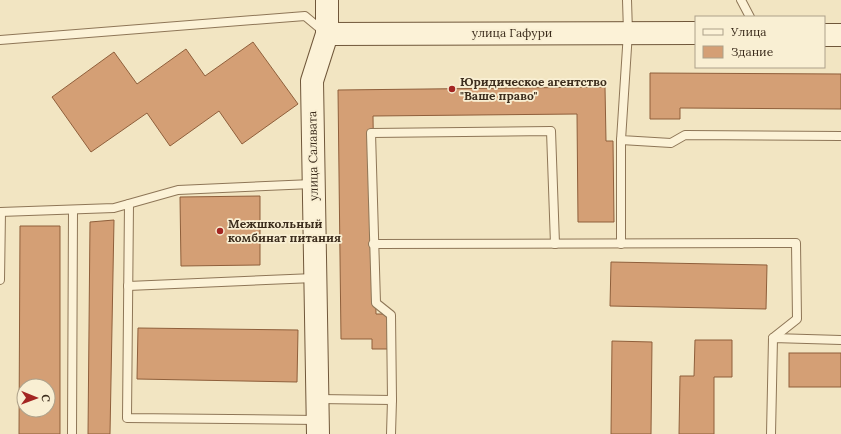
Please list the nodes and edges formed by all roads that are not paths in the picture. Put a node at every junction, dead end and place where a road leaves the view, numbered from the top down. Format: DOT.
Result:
graph roads {
  1 [pos="327,0"];
  2 [pos="627,0"];
  3 [pos="741,0"];
  4 [pos="749,16"];
  5 [pos="628,32"];
  6 [pos="695,33"];
  7 [pos="327,34"];
  8 [pos="825,35"];
  9 [pos="841,35"];
  10 [pos="0,40"];
  11 [pos="841,136"];
  12 [pos="621,140"];
  13 [pos="314,184"];
  14 [pos="129,204"];
  15 [pos="73,210"];
  16 [pos="1,212"];
  17 [pos="373,244"];
  18 [pos="555,244"];
  19 [pos="621,244"];
  20 [pos="315,278"];
  21 [pos="0,280"];
  22 [pos="128,286"];
  23 [pos="773,338"];
  24 [pos="841,340"];
  25 [pos="317,398"];
  26 [pos="392,400"];
  27 [pos="317,427"];
  28 [pos="72,434"];
  29 [pos="392,434"];
  30 [pos="771,434"];
  1 -- 7 [label="street, улица Салавата"];
  2 -- 5 [label="lane"];
  3 -- 4 [label="lane"];
  5 -- 6 [label="street, улица Гафури"];
  5 -- 7 [label="street, улица Гафури"];
  5 -- 12 [label="lane"];
  7 -- 10 [label="lane"];
  7 -- 13 [label="street, улица Салавата"];
  8 -- 9 [label="street"];
  11 -- 12 [label="lane"];
  12 -- 19 [label="lane"];
  13 -- 14 [label="lane"];
  13 -- 20 [label="street, улица Салавата"];
  14 -- 15 [label="lane"];
  14 -- 22 [label="lane"];
  15 -- 16 [label="lane"];
  15 -- 28 [label="lane"];
  16 -- 21 [label="lane"];
  17 -- 18 [label="lane"];
  17 -- 18 [label="lane"];
  17 -- 26 [label="lane"];
  18 -- 19 [label="lane"];
  19 -- 23 [label="lane"];
  20 -- 22 [label="lane"];
  20 -- 25 [label="street, улица Салавата"];
  22 -- 27 [label="lane"];
  23 -- 24 [label="lane"];
  23 -- 30 [label="lane"];
  25 -- 26 [label="lane"];
  25 -- 27 [label="street, улица Салавата"];
  26 -- 29 [label="lane"];
}
